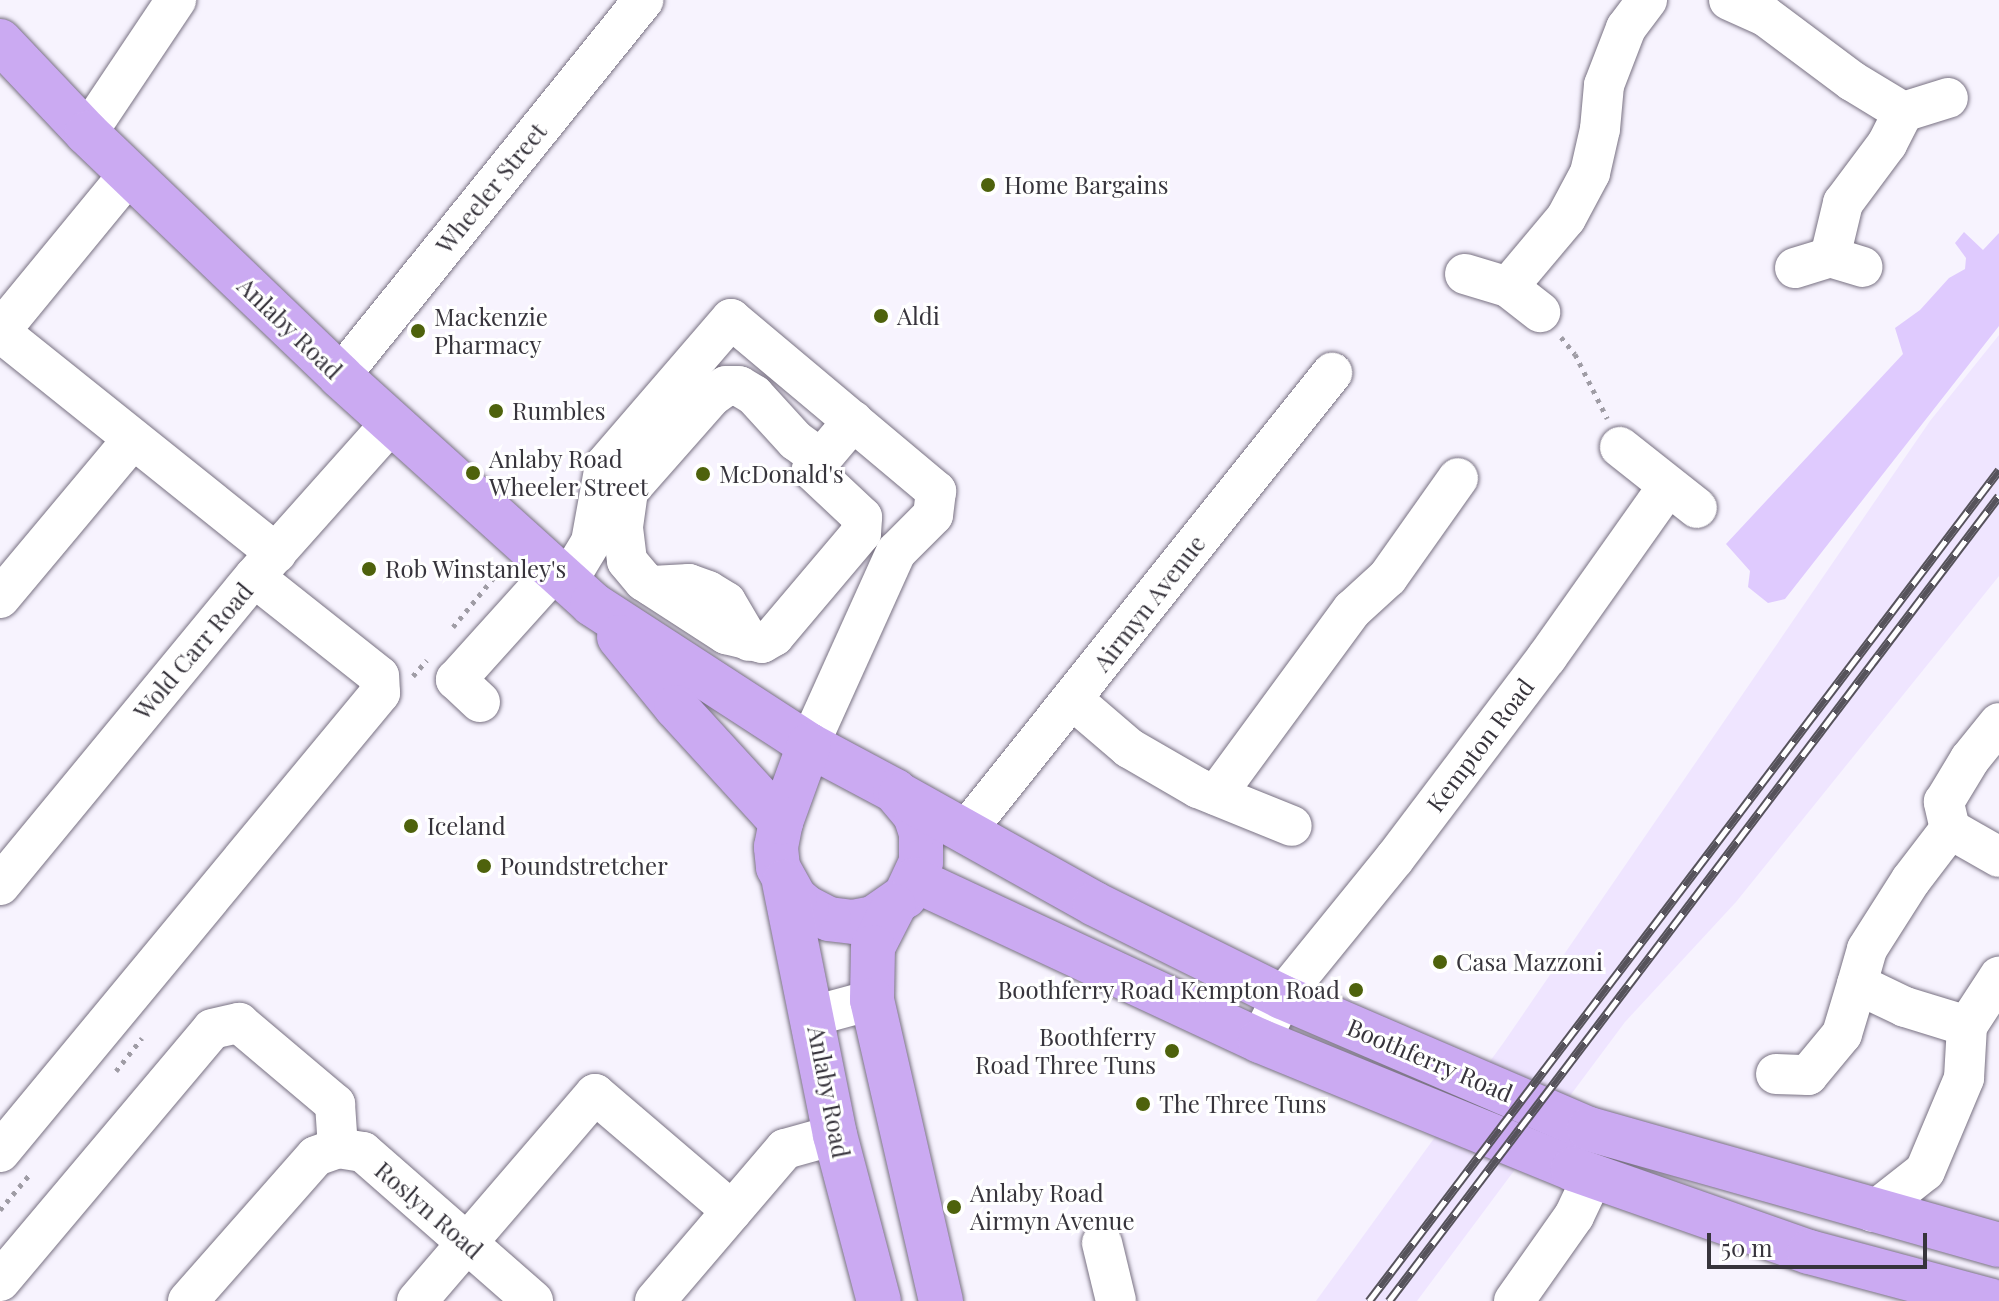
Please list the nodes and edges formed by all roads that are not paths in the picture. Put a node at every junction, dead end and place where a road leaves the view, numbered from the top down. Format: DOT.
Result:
graph roads {
  1 [pos="176,0"];
  2 [pos="643,0"];
  3 [pos="1647,0"];
  4 [pos="1729,0"];
  5 [pos="0,41"];
  6 [pos="1948,98"];
  7 [pos="1903,112"];
  8 [pos="87,133"];
  9 [pos="129,174"];
  10 [pos="1830,264"];
  11 [pos="1465,274"];
  12 [pos="1508,287"];
  13 [pos="1540,312"];
  14 [pos="4,318"];
  15 [pos="1332,373"];
  16 [pos="340,376"];
  17 [pos="853,421"];
  18 [pos="392,422"];
  19 [pos="132,440"];
  20 [pos="1620,447"];
  21 [pos="816,465"];
  22 [pos="1458,478"];
  23 [pos="265,565"];
  24 [pos="571,586"];
  25 [pos="0,598"];
  26 [pos="1073,700"];
  27 [pos="480,702"];
  28 [pos="1999,723"];
  29 [pos="809,745"];
  30 [pos="881,784"];
  31 [pos="1216,795"];
  32 [pos="781,822"];
  33 [pos="1292,826"];
  34 [pos="1950,829"];
  35 [pos="965,832"];
  36 [pos="1999,857"];
  37 [pos="784,882"];
  38 [pos="0,885"];
  39 [pos="905,893"];
  40 [pos="1999,977"];
  41 [pos="1857,984"];
  42 [pos="1282,997"];
  43 [pos="872,1000"];
  44 [pos="813,1016"];
  45 [pos="1967,1026"];
  46 [pos="1260,1041"];
  47 [pos="1770,1072"];
  48 [pos="835,1135"];
  49 [pos="338,1148"];
  50 [pos="0,1152"];
  51 [pos="1925,1171"];
  52 [pos="1593,1176"];
  53 [pos="732,1211"];
  54 [pos="1873,1212"];
  55 [pos="1944,1230"];
  56 [pos="466,1242"];
  57 [pos="1102,1243"];
  58 [pos="1999,1245"];
  59 [pos="0,1281"];
  60 [pos="188,1301"];
  61 [pos="417,1301"];
  62 [pos="533,1301"];
  63 [pos="655,1301"];
  64 [pos="879,1301"];
  65 [pos="941,1301"];
  66 [pos="1116,1301"];
  67 [pos="1514,1301"];
  68 [pos="1992,1301"];
  1 -- 8 [label="street"];
  2 -- 16 [label="street, Wheeler Street"];
  3 -- 12 [label="street"];
  4 -- 7 [label="street"];
  5 -- 8 [label="main road, Anlaby Road"];
  6 -- 7 [label="street"];
  7 -- 10 [label="street"];
  8 -- 9 [label="main road, Anlaby Road"];
  9 -- 14 [label="street"];
  9 -- 16 [label="main road, Anlaby Road"];
  11 -- 12 [label="street"];
  12 -- 13 [label="street"];
  14 -- 19 [label="street"];
  15 -- 26 [label="street, Airmyn Avenue"];
  16 -- 18 [label="main road, Anlaby Road"];
  17 -- 21 [label="street"];
  17 -- 24 [label="street"];
  17 -- 29 [label="street"];
  18 -- 23 [label="street, Wold Carr Road"];
  18 -- 24 [label="main road, Anlaby Road"];
  19 -- 23 [label="street"];
  19 -- 25 [label="street"];
  20 -- 42 [label="street, Kempton Road"];
  21 -- 21 [label="street"];
  22 -- 31 [label="street"];
  23 -- 38 [label="street, Wold Carr Road"];
  23 -- 50 [label="street"];
  24 -- 27 [label="street"];
  24 -- 29 [label="main road, Anlaby Road"];
  24 -- 32 [label="main road, Anlaby Road"];
  26 -- 31 [label="street"];
  26 -- 35 [label="street, Airmyn Avenue"];
  28 -- 34 [label="street"];
  29 -- 30 [label="main road, Anlaby Road"];
  29 -- 32 [label="main road"];
  30 -- 32 [label="main road"];
  30 -- 35 [label="main road, Boothferry Road"];
  30 -- 39 [label="main road"];
  31 -- 33 [label="street"];
  32 -- 37 [label="main road"];
  34 -- 36 [label="street"];
  34 -- 41 [label="street"];
  35 -- 42 [label="main road, Boothferry Road"];
  37 -- 39 [label="main road"];
  37 -- 44 [label="main road, Anlaby Road"];
  39 -- 43 [label="main road"];
  39 -- 46 [label="main road, Boothferry Road"];
  40 -- 45 [label="street"];
  41 -- 45 [label="street"];
  41 -- 47 [label="street"];
  42 -- 46 [label="street, Kempton Road"];
  42 -- 54 [label="main road, Boothferry Road"];
  43 -- 44 [label="street"];
  43 -- 65 [label="main road"];
  44 -- 48 [label="main road, Anlaby Road"];
  45 -- 51 [label="street"];
  46 -- 52 [label="main road, Boothferry Road"];
  48 -- 53 [label="street"];
  48 -- 64 [label="main road, Anlaby Road"];
  49 -- 56 [label="street, Roslyn Road"];
  49 -- 59 [label="street"];
  49 -- 60 [label="street"];
  51 -- 54 [label="street"];
  51 -- 55 [label="street"];
  52 -- 67 [label="street"];
  52 -- 68 [label="main road, Boothferry Road"];
  53 -- 56 [label="street"];
  53 -- 63 [label="street"];
  54 -- 55 [label="main road, Boothferry Road"];
  55 -- 58 [label="main road, Boothferry Road"];
  56 -- 61 [label="street"];
  56 -- 62 [label="street, Roslyn Road"];
  57 -- 66 [label="street"];
}
